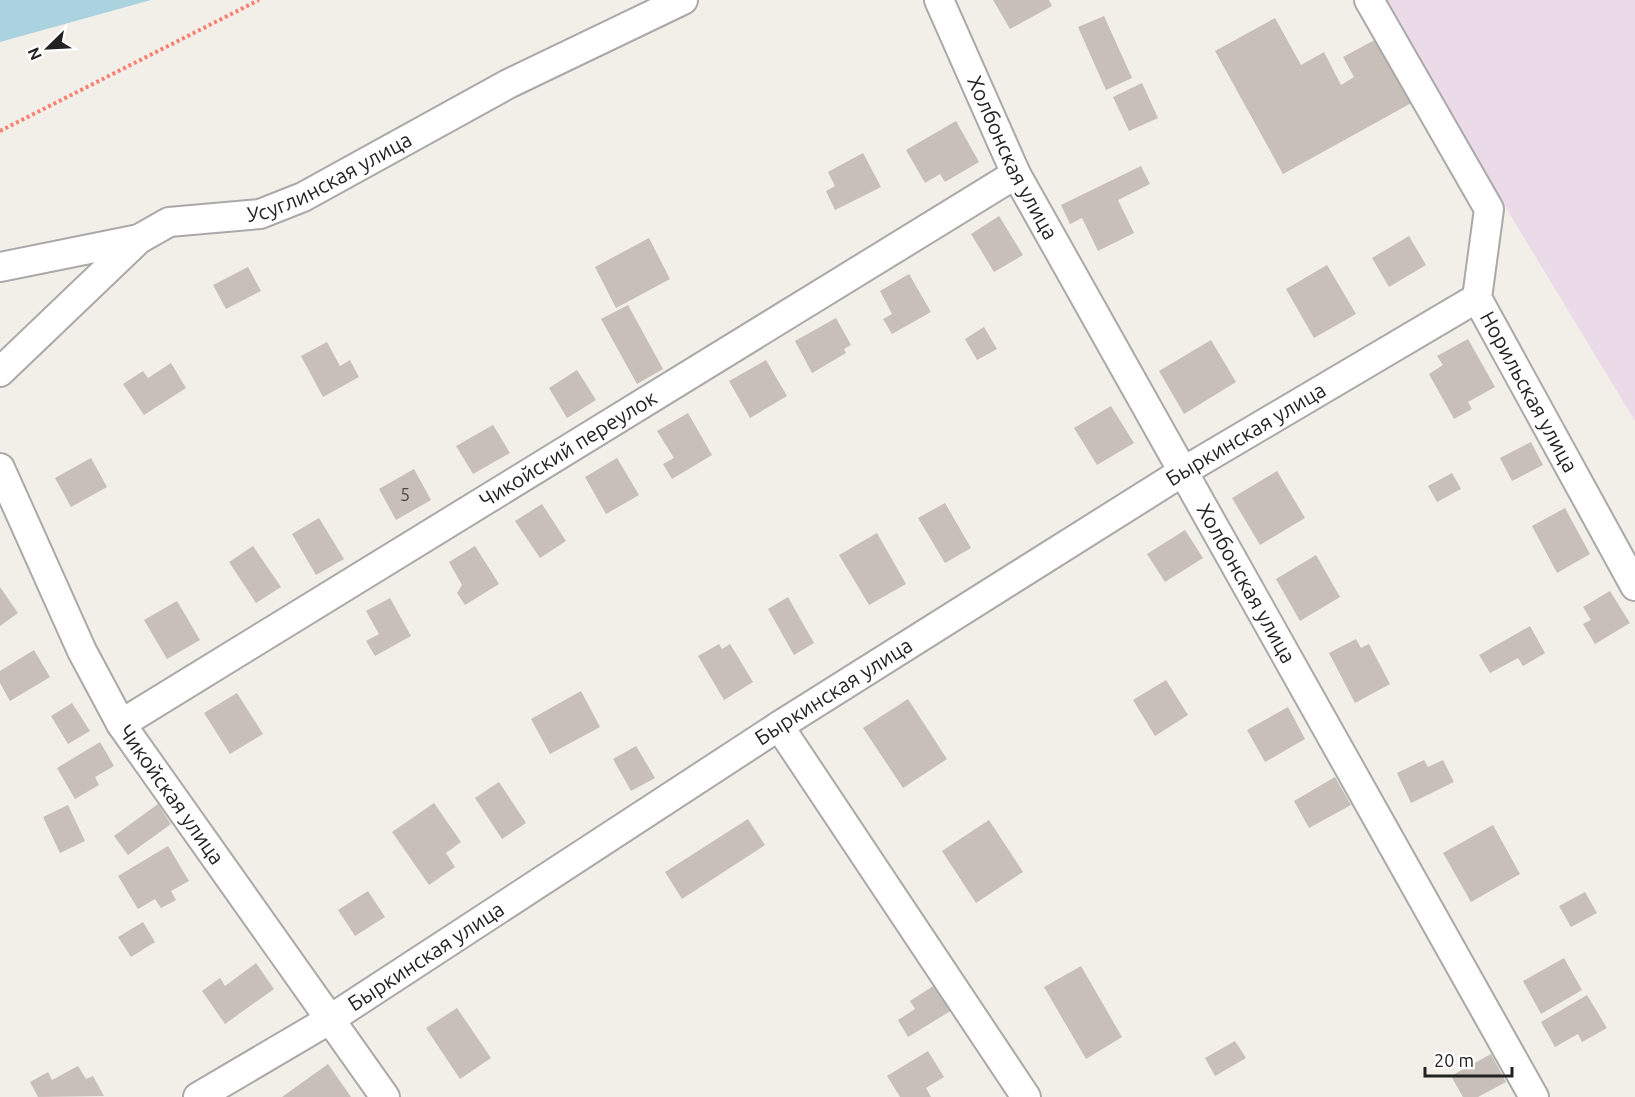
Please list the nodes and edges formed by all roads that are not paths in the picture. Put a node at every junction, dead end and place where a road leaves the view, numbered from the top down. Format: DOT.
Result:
graph roads {
  1 [pos="683,0"];
  2 [pos="939,0"];
  3 [pos="1369,0"];
  4 [pos="1016,174"];
  5 [pos="139,239"];
  6 [pos="0,267"];
  7 [pos="1477,298"];
  8 [pos="0,372"];
  9 [pos="0,468"];
  10 [pos="1184,471"];
  11 [pos="1635,586"];
  12 [pos="121,724"];
  13 [pos="779,726"];
  14 [pos="329,1020"];
  15 [pos="198,1097"];
  16 [pos="385,1097"];
  17 [pos="1026,1097"];
  18 [pos="1534,1097"];
  1 -- 5 [label="street, Усуглинская улица"];
  2 -- 4 [label="street, Холбонская улица"];
  3 -- 7 [label="street, Норильская улица"];
  4 -- 10 [label="street, Холбонская улица"];
  4 -- 12 [label="street, Чикойский переулок"];
  5 -- 6 [label="street"];
  5 -- 8 [label="street, Усуглинская улица"];
  7 -- 10 [label="street, Быркинская улица"];
  7 -- 11 [label="street, Норильская улица"];
  9 -- 12 [label="street, Чикойская улица"];
  10 -- 13 [label="street, Быркинская улица"];
  10 -- 18 [label="street, Холбонская улица"];
  12 -- 14 [label="street, Чикойская улица"];
  13 -- 14 [label="street, Быркинская улица"];
  13 -- 17 [label="street"];
  14 -- 15 [label="street, Быркинская улица"];
  14 -- 16 [label="street, Чикойская улица"];
}
